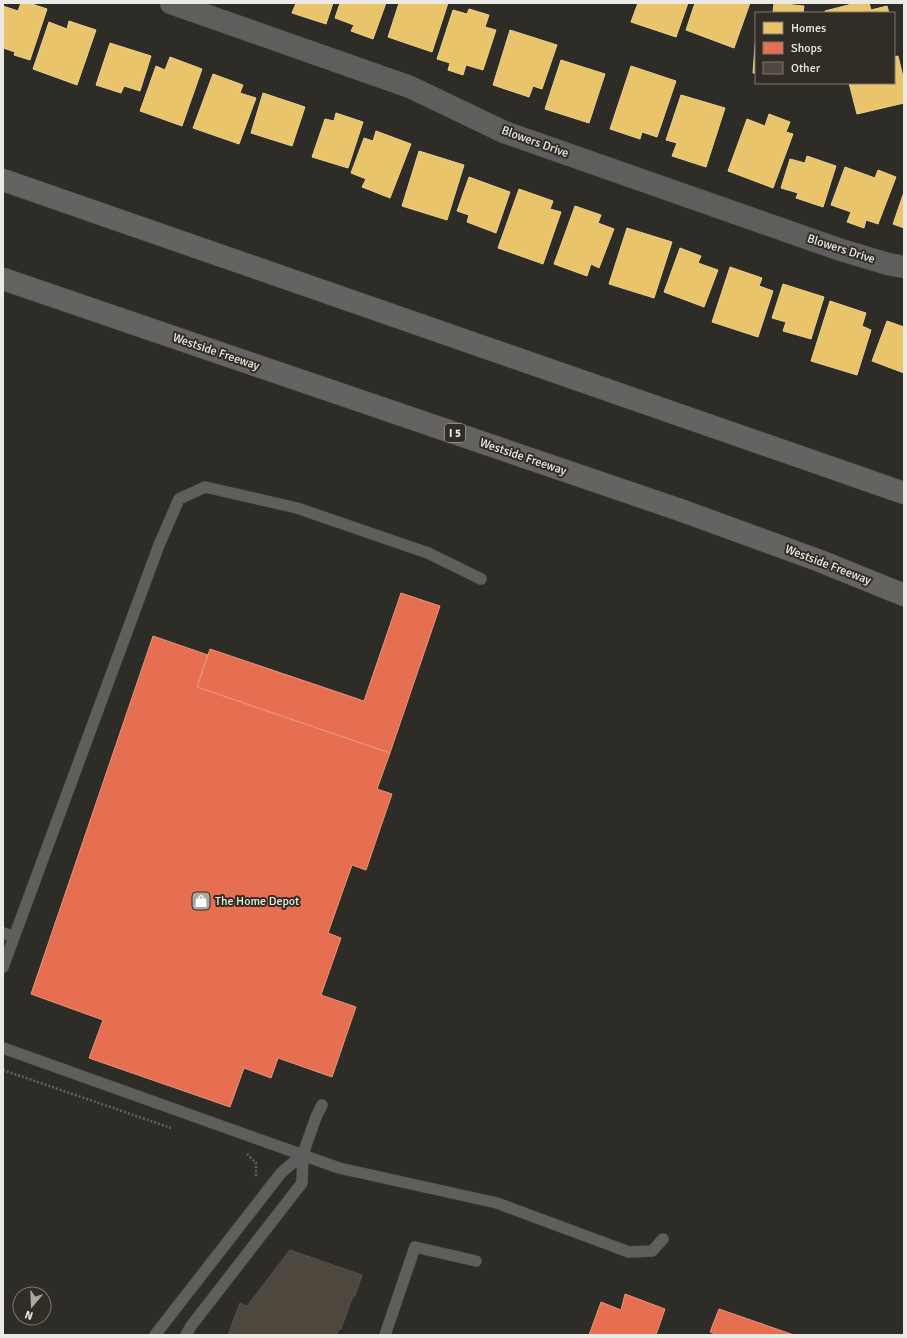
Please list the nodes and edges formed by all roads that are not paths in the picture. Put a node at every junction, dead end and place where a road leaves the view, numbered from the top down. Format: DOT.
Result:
graph roads {
  1 [pos="171,3"];
  2 [pos="3,180"];
  3 [pos="904,267"];
  4 [pos="3,279"];
  5 [pos="904,493"];
  6 [pos="481,579"];
  7 [pos="904,595"];
  8 [pos="3,933"];
  9 [pos="14,937"];
  10 [pos="3,967"];
  11 [pos="3,1048"];
  12 [pos="322,1105"];
  13 [pos="303,1154"];
  14 [pos="662,1239"];
  15 [pos="476,1261"];
  16 [pos="155,1335"];
  17 [pos="186,1335"];
  18 [pos="385,1335"];
  1 -- 3 [label="street, Blowers Drive"];
  2 -- 5 [label="highway"];
  4 -- 7 [label="highway, Westside Freeway / I 5"];
  6 -- 9 [label="lane"];
  8 -- 9 [label="lane"];
  9 -- 10 [label="lane"];
  11 -- 13 [label="lane"];
  12 -- 13 [label="lane"];
  13 -- 14 [label="lane"];
  13 -- 16 [label="lane"];
  13 -- 17 [label="lane"];
  15 -- 18 [label="lane"];
}
